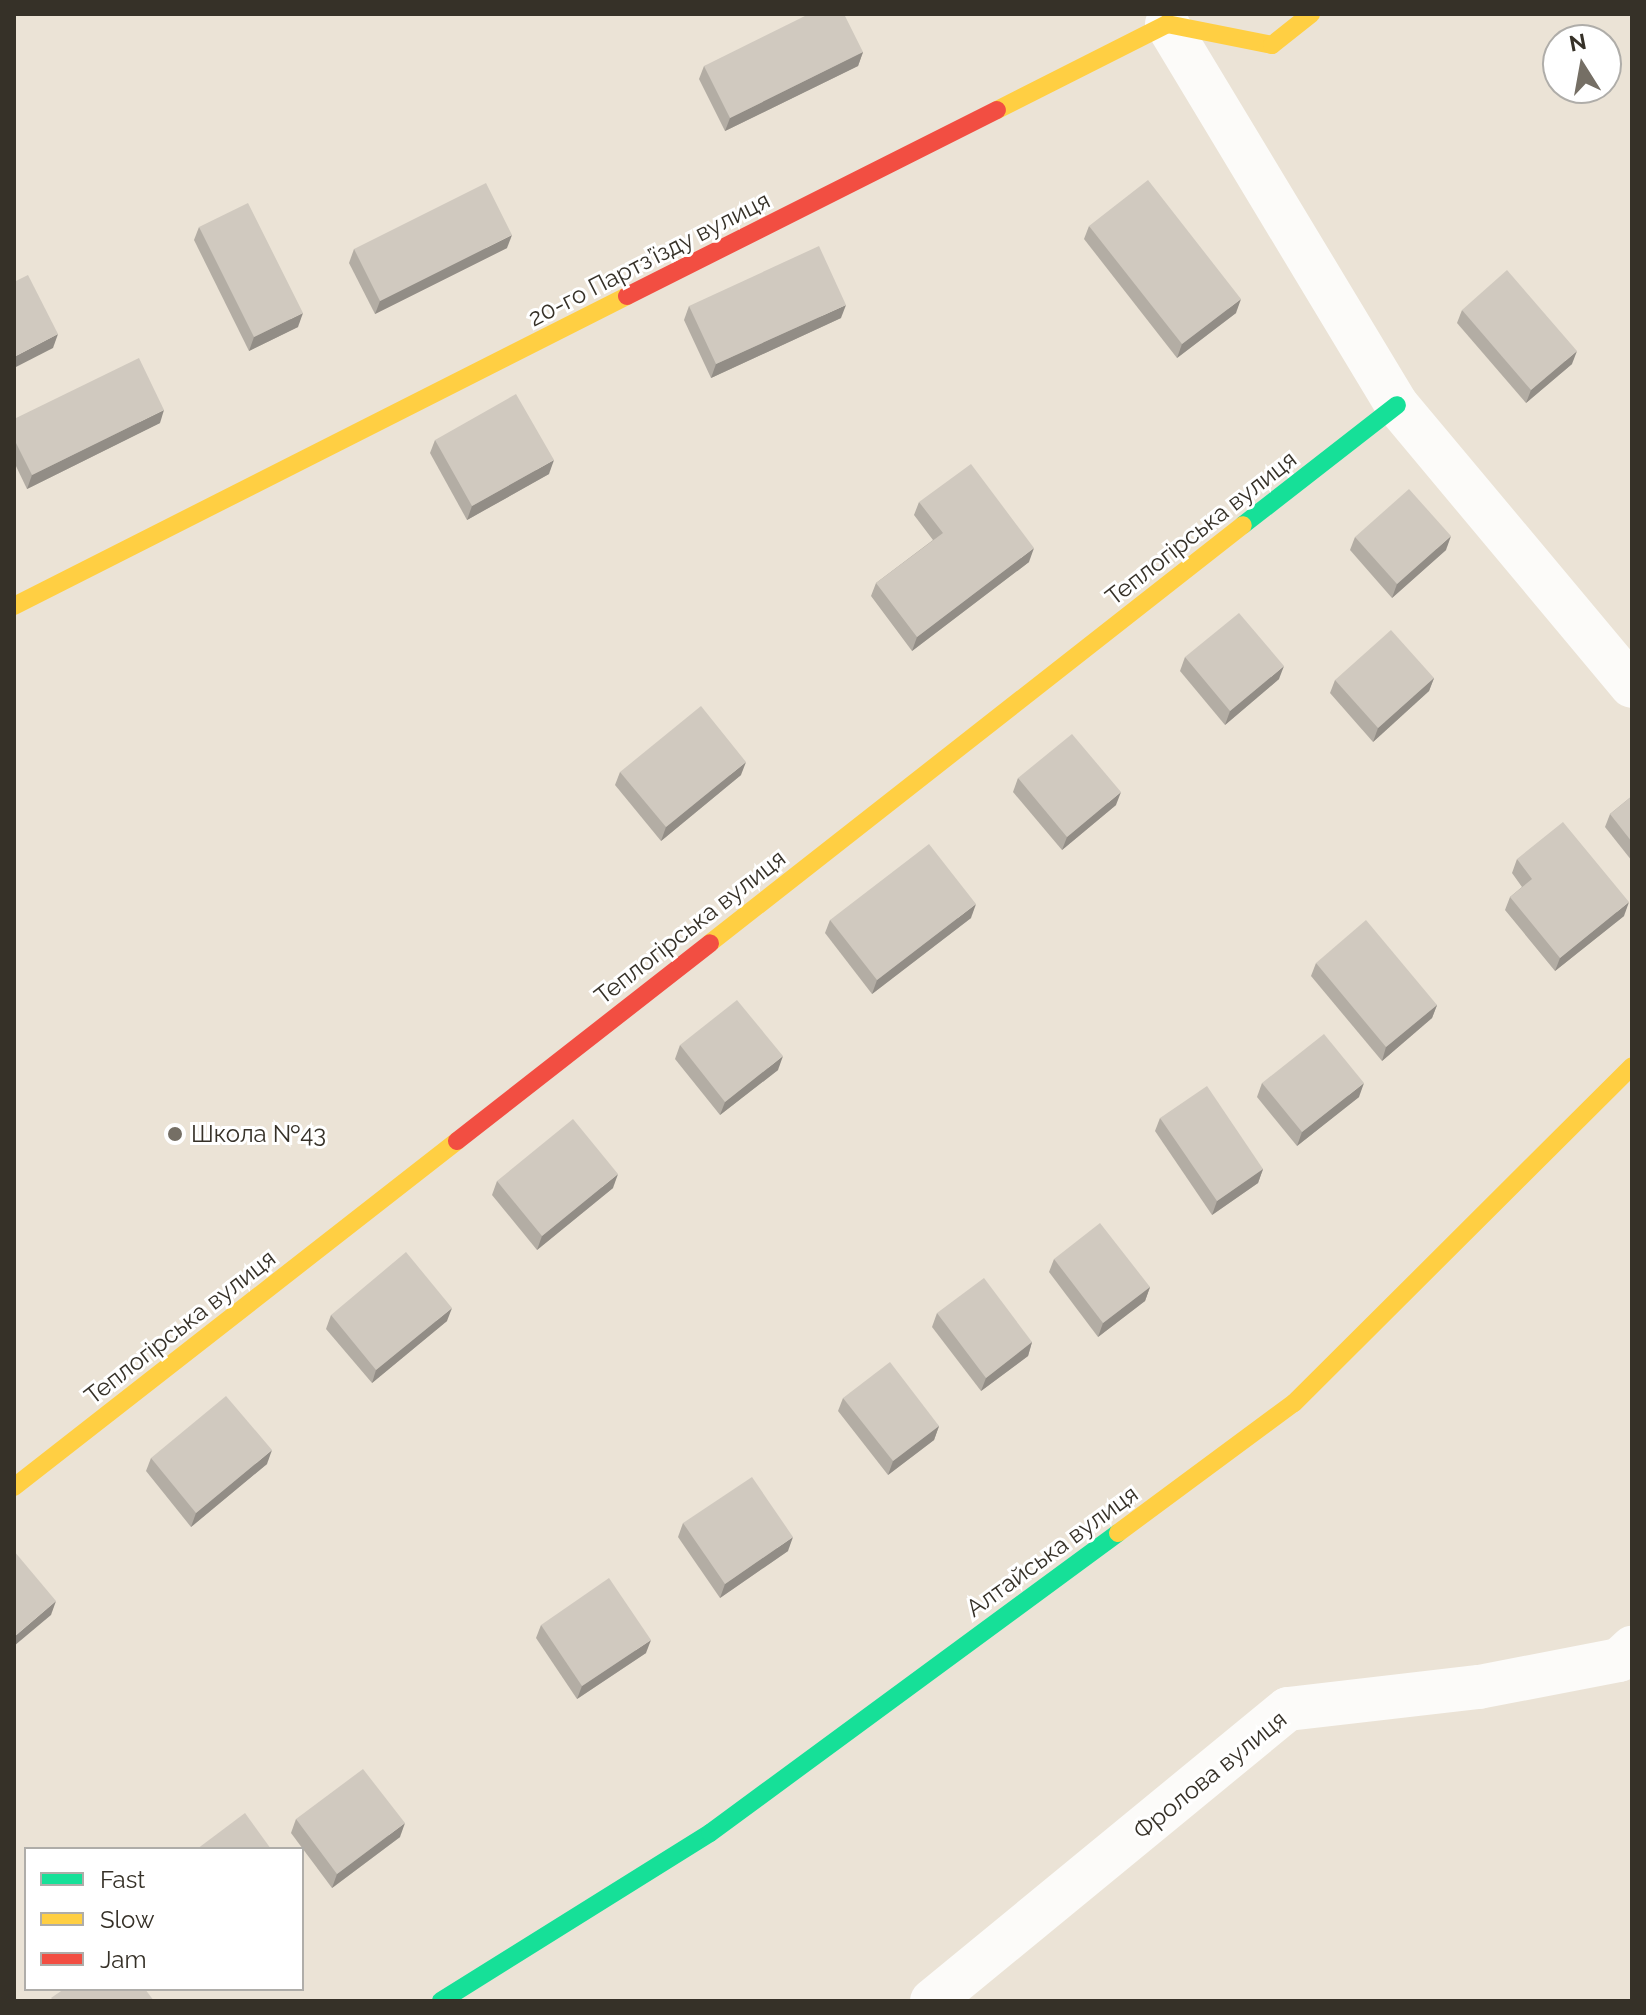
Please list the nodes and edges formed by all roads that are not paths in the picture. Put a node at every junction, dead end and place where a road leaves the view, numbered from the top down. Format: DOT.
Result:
graph roads {
  1 [pos="1311,14"];
  2 [pos="1167,24"];
  3 [pos="1397,405"];
  4 [pos="14,606"];
  5 [pos="1632,686"];
  6 [pos="1632,1066"];
  7 [pos="14,1487"];
  8 [pos="1632,1648"];
  9 [pos="441,2001"];
  10 [pos="932,2001"];
  1 -- 2 [label="street"];
  2 -- 3 [label="street"];
  2 -- 4 [label="street, 20-го Партз’їзду вулиця"];
  3 -- 5 [label="street"];
  3 -- 7 [label="street, Теплогірська вулиця"];
  6 -- 9 [label="street, Алтайська вулиця"];
  8 -- 10 [label="street, Фролова вулиця"];
}
